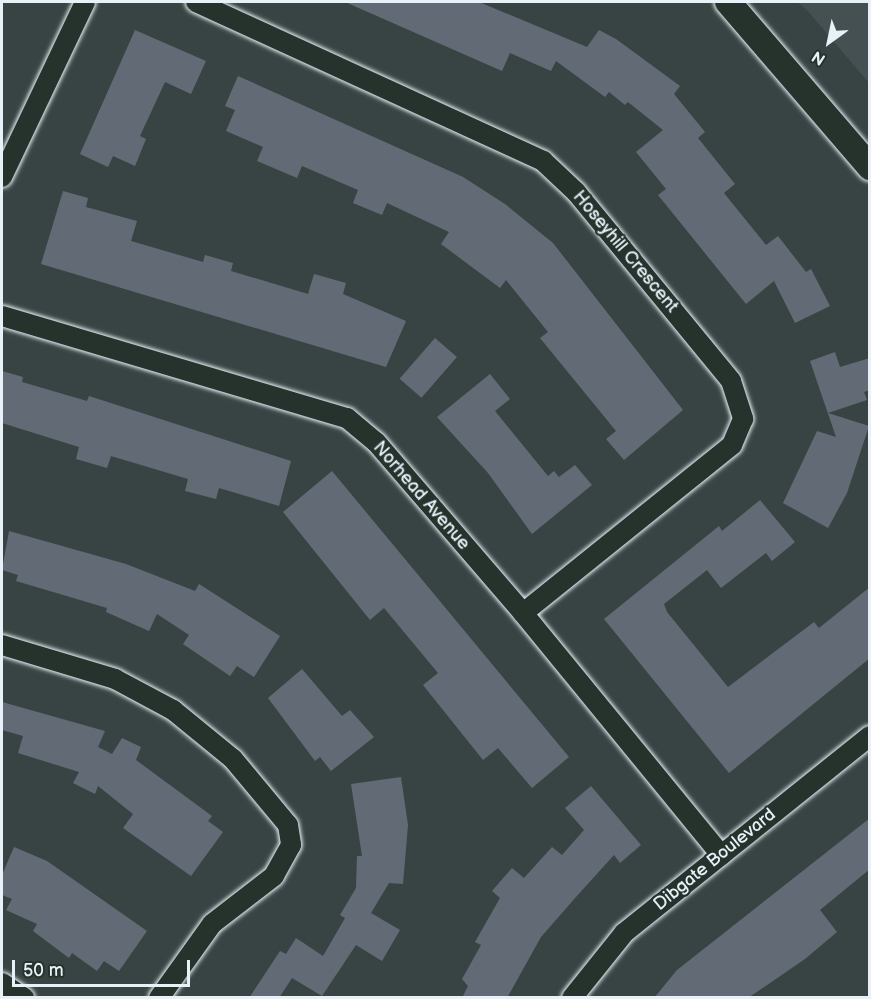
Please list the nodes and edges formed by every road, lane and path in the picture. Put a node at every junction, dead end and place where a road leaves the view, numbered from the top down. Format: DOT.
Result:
graph roads {
  1 [pos="85,2"];
  2 [pos="196,2"];
  3 [pos="728,2"];
  4 [pos="870,167"];
  5 [pos="2,177"];
  6 [pos="2,316"];
  7 [pos="523,613"];
  8 [pos="2,645"];
  9 [pos="870,736"];
  10 [pos="721,855"];
  11 [pos="2,983"];
  12 [pos="24,998"];
  13 [pos="159,998"];
  14 [pos="572,998"];
  1 -- 5 [label="street"];
  2 -- 7 [label="street, Hoseyhill Crescent"];
  3 -- 4 [label="street"];
  6 -- 7 [label="street, Norhead Avenue"];
  7 -- 10 [label="street, Norhead Avenue"];
  8 -- 13 [label="street"];
  9 -- 10 [label="street, Dibgate Boulevard"];
  10 -- 14 [label="street, Dibgate Boulevard"];
  11 -- 12 [label="street"];
}
